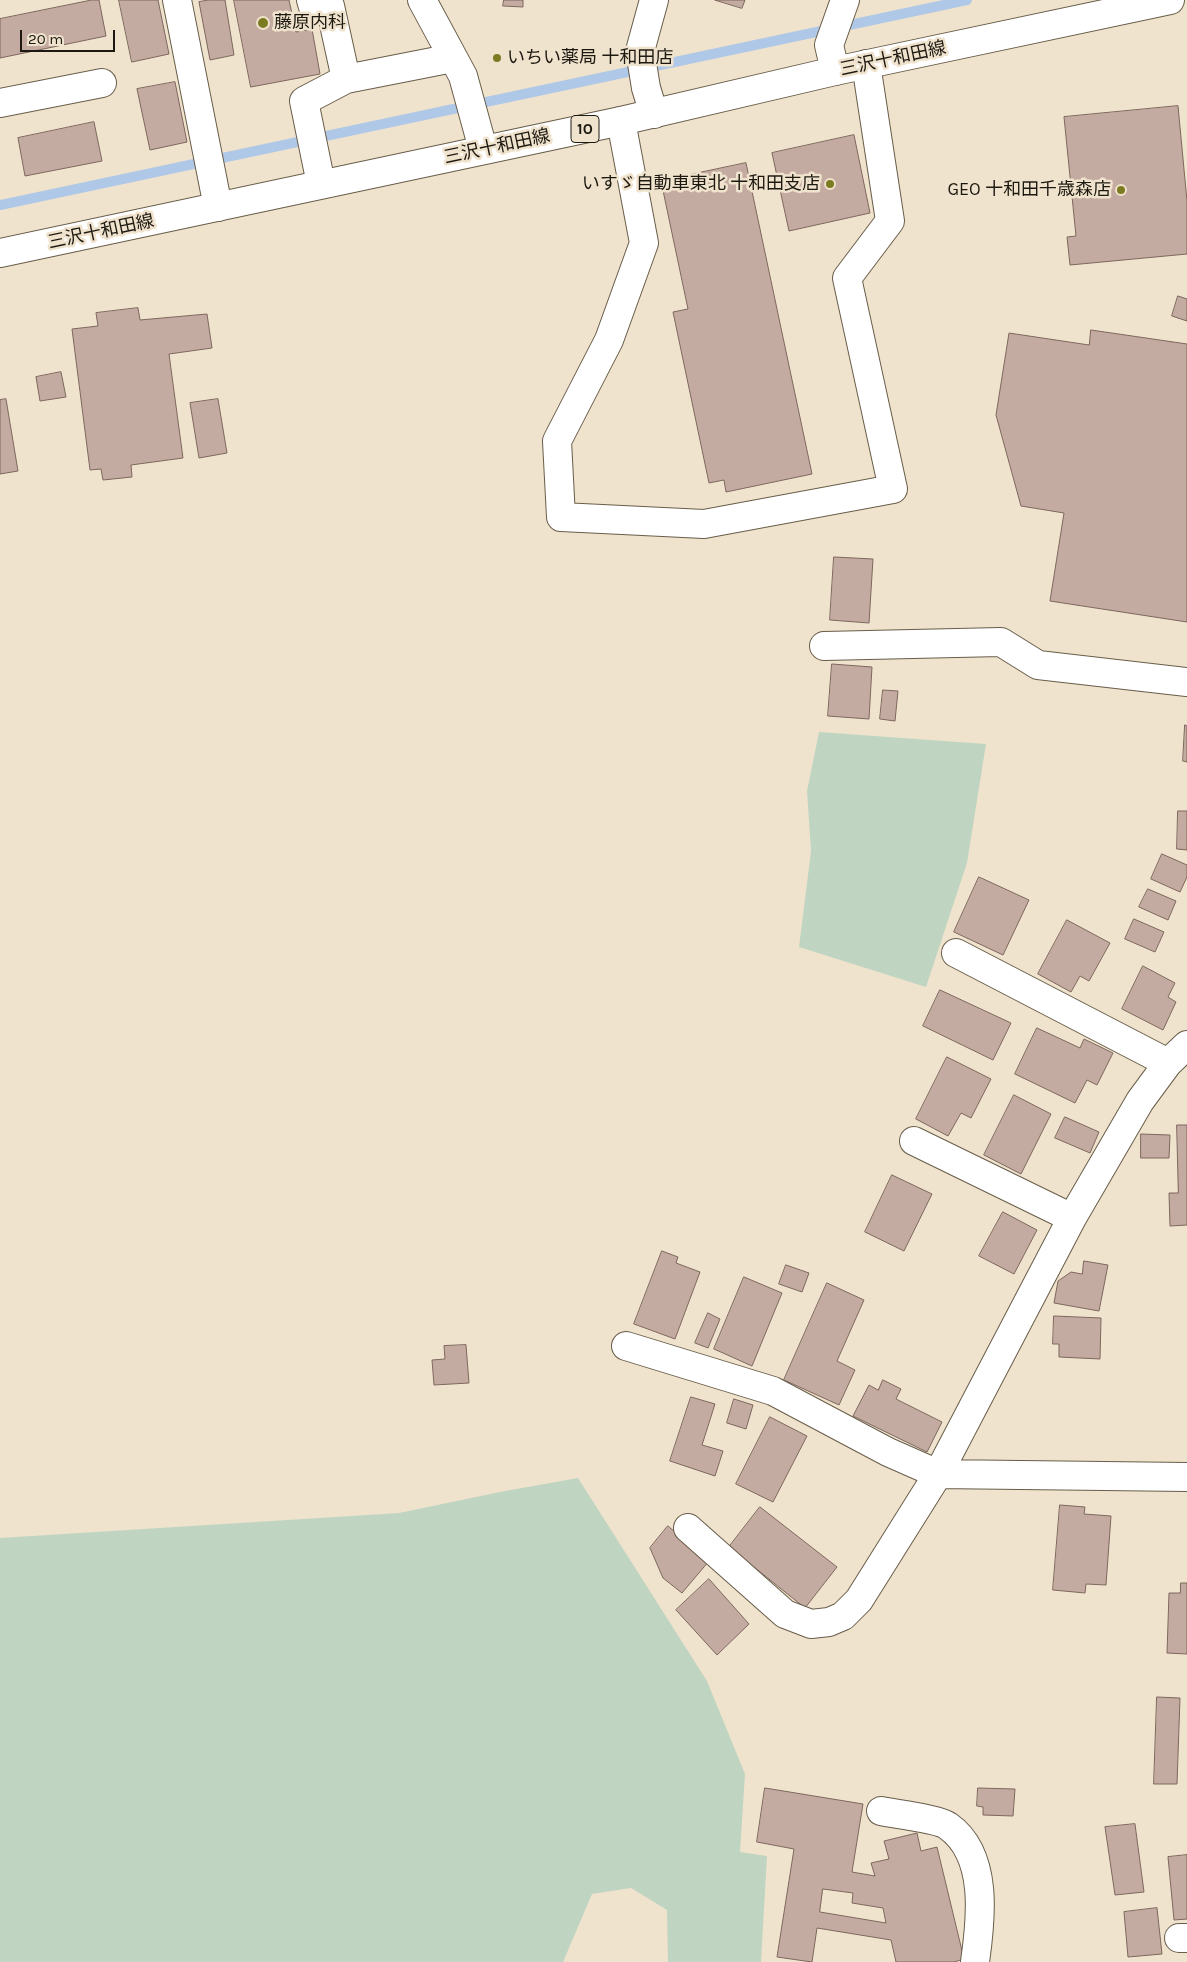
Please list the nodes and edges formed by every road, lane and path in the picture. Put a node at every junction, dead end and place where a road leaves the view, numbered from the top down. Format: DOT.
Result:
graph roads {
  1 [pos="177,0"];
  2 [pos="311,0"];
  3 [pos="422,0"];
  4 [pos="654,0"];
  5 [pos="845,0"];
  6 [pos="1170,0"];
  7 [pos="1104,7"];
  8 [pos="453,58"];
  9 [pos="866,64"];
  10 [pos="835,71"];
  11 [pos="346,79"];
  12 [pos="102,83"];
  13 [pos="0,103"];
  14 [pos="654,114"];
  15 [pos="621,121"];
  16 [pos="483,149"];
  17 [pos="321,184"];
  18 [pos="218,207"];
  19 [pos="0,253"];
  20 [pos="824,646"];
  21 [pos="1187,682"];
  22 [pos="956,953"];
  23 [pos="1178,1054"];
  24 [pos="914,1141"];
  25 [pos="1072,1218"];
  26 [pos="626,1346"];
  27 [pos="938,1474"];
  28 [pos="1187,1477"];
  29 [pos="688,1528"];
  30 [pos="881,1811"];
  31 [pos="975,1962"];
  1 -- 18 [label="street"];
  2 -- 11 [label="street"];
  3 -- 8 [label="street"];
  4 -- 14 [label="street"];
  5 -- 10 [label="street"];
  6 -- 7 [label="street, 三沢十和田線 / 10"];
  7 -- 9 [label="street, 三沢十和田線 / 10"];
  8 -- 11 [label="street"];
  8 -- 16 [label="street"];
  9 -- 10 [label="street, 三沢十和田線 / 10"];
  9 -- 15 [label="street"];
  10 -- 14 [label="street, 三沢十和田線 / 10"];
  11 -- 17 [label="street"];
  12 -- 13 [label="street"];
  14 -- 15 [label="street, 三沢十和田線 / 10"];
  15 -- 16 [label="street, 三沢十和田線 / 10"];
  16 -- 17 [label="street, 三沢十和田線 / 10"];
  17 -- 18 [label="street, 三沢十和田線 / 10"];
  18 -- 19 [label="street, 三沢十和田線 / 10"];
  20 -- 21 [label="street"];
  22 -- 23 [label="street"];
  23 -- 25 [label="street"];
  24 -- 25 [label="street"];
  25 -- 27 [label="street"];
  26 -- 27 [label="street"];
  27 -- 28 [label="street"];
  27 -- 29 [label="street"];
  30 -- 31 [label="street"];
}
